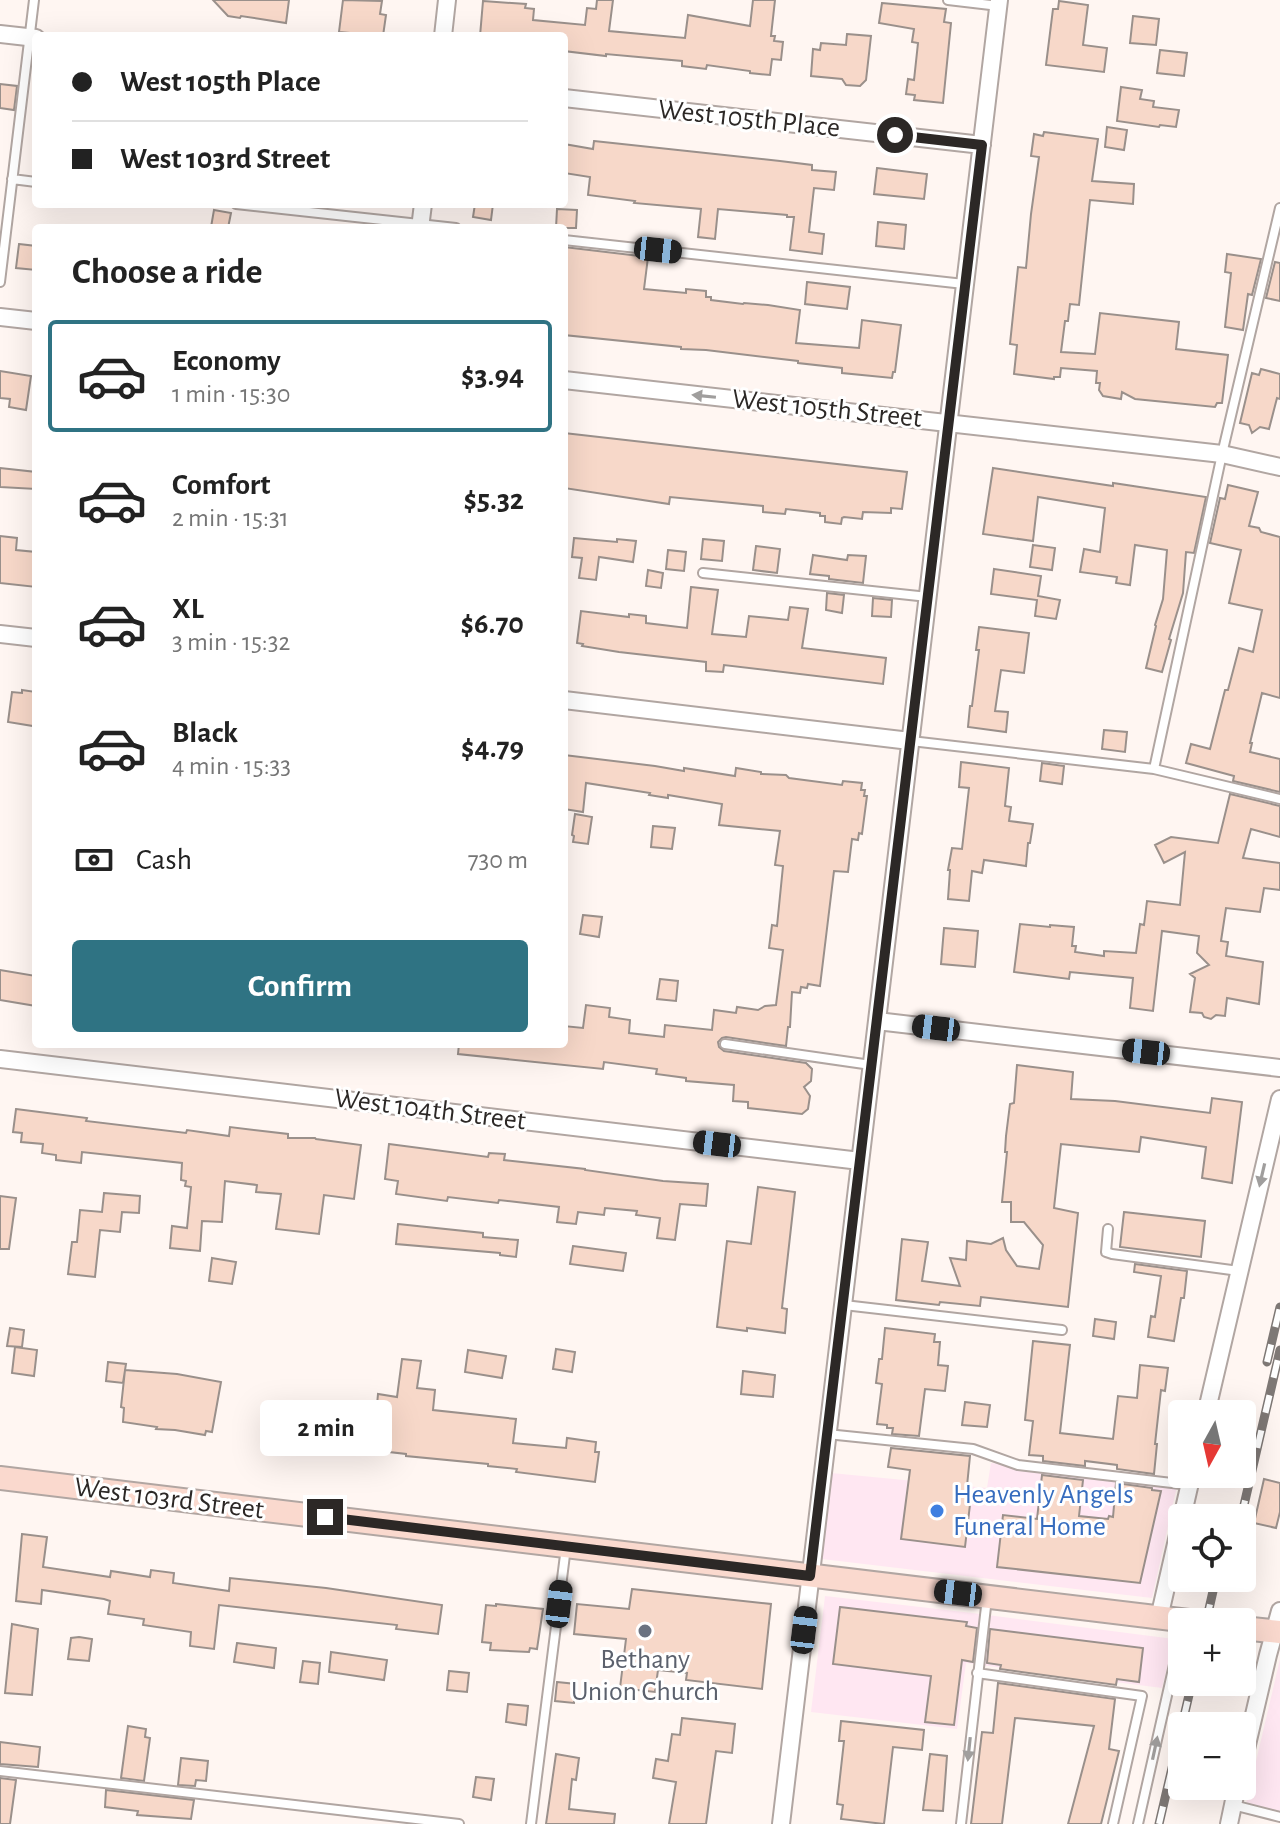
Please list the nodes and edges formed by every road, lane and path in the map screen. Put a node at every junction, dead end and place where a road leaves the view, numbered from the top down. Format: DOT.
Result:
graph roads {
  1 [pos="34,0"];
  2 [pos="447,0"];
  3 [pos="948,0"];
  4 [pos="999,3"];
  5 [pos="33,32"];
  6 [pos="443,32"];
  7 [pos="0,34"];
  8 [pos="32,37"];
  9 [pos="32,44"];
  10 [pos="568,98"];
  11 [pos="982,145"];
  12 [pos="12,179"];
  13 [pos="32,182"];
  14 [pos="269,208"];
  15 [pos="1280,208"];
  16 [pos="403,224"];
  17 [pos="568,240"];
  18 [pos="0,282"];
  19 [pos="965,284"];
  20 [pos="0,317"];
  21 [pos="32,321"];
  22 [pos="568,380"];
  23 [pos="948,423"];
  24 [pos="1222,454"];
  25 [pos="1280,467"];
  26 [pos="703,573"];
  27 [pos="928,597"];
  28 [pos="0,634"];
  29 [pos="32,638"];
  30 [pos="568,700"];
  31 [pos="910,741"];
  32 [pos="1154,769"];
  33 [pos="1280,799"];
  34 [pos="877,1021"];
  35 [pos="725,1044"];
  36 [pos="0,1059"];
  37 [pos="871,1065"];
  38 [pos="1280,1068"];
  39 [pos="1280,1099"];
  40 [pos="860,1161"];
  41 [pos="1108,1229"];
  42 [pos="1239,1271"];
  43 [pos="842,1305"];
  44 [pos="1062,1330"];
  45 [pos="1209,1400"];
  46 [pos="827,1434"];
  47 [pos="0,1478"];
  48 [pos="1168,1478"];
  49 [pos="1188,1488"];
  50 [pos="566,1546"];
  51 [pos="810,1576"];
  52 [pos="987,1597"];
  53 [pos="1159,1618"];
  54 [pos="1168,1620"];
  55 [pos="1278,1625"];
  56 [pos="1256,1627"];
  57 [pos="977,1673"];
  58 [pos="1169,1696"];
  59 [pos="1256,1712"];
  60 [pos="0,1771"];
  61 [pos="1234,1800"];
  62 [pos="1233,1805"];
  63 [pos="1280,1817"];
  64 [pos="459,1824"];
  65 [pos="531,1824"];
  66 [pos="781,1824"];
  67 [pos="961,1824"];
  68 [pos="1113,1824"];
  69 [pos="1138,1824"];
  70 [pos="1229,1824"];
  1 -- 5 [label="lane"];
  2 -- 6 [label="street"];
  3 -- 4 [label="lane"];
  4 -- 11 [label="street"];
  7 -- 8 [label="street"];
  9 -- 12 [label="lane"];
  10 -- 11 [label="street, West 105th Place"];
  11 -- 19 [label="street"];
  12 -- 13 [label="lane"];
  12 -- 18 [label="lane"];
  14 -- 16 [label="lane"];
  15 -- 24 [label="lane"];
  17 -- 19 [label="lane"];
  19 -- 23 [label="street"];
  20 -- 21 [label="street"];
  23 -- 22 [label="street, West 105th Street, one-way"];
  23 -- 24 [label="street, West 105th Street"];
  23 -- 27 [label="street"];
  24 -- 25 [label="street, West 105th Street"];
  24 -- 32 [label="lane"];
  26 -- 27 [label="lane"];
  27 -- 31 [label="street"];
  28 -- 29 [label="street"];
  30 -- 31 [label="street"];
  31 -- 32 [label="lane"];
  31 -- 34 [label="street"];
  32 -- 33 [label="lane"];
  34 -- 37 [label="street"];
  34 -- 38 [label="street"];
  35 -- 37 [label="lane"];
  36 -- 40 [label="street, West 104th Street"];
  37 -- 40 [label="street"];
  39 -- 42 [label="street, one-way"];
  40 -- 43 [label="street"];
  41 -- 42 [label="lane"];
  42 -- 45 [label="street"];
  43 -- 44 [label="lane"];
  43 -- 46 [label="street"];
  46 -- 48 [label="lane"];
  46 -- 51 [label="street"];
  47 -- 50 [label="main road, West 103rd Street"];
  49 -- 53 [label="street"];
  50 -- 51 [label="main road, West 103rd Street"];
  50 -- 65 [label="lane"];
  51 -- 52 [label="main road, West 103rd Street"];
  51 -- 66 [label="street"];
  52 -- 53 [label="main road, West 103rd Street"];
  52 -- 57 [label="lane"];
  53 -- 54 [label="main road, West 103rd Street"];
  55 -- 56 [label="main road"];
  55 -- 59 [label="street"];
  57 -- 67 [label="lane, one-way"];
  57 -- 68 [label="lane"];
  69 -- 58 [label="lane, one-way"];
  60 -- 64 [label="lane"];
  61 -- 62 [label="street"];
  62 -- 63 [label="lane"];
  62 -- 70 [label="street"];
}
